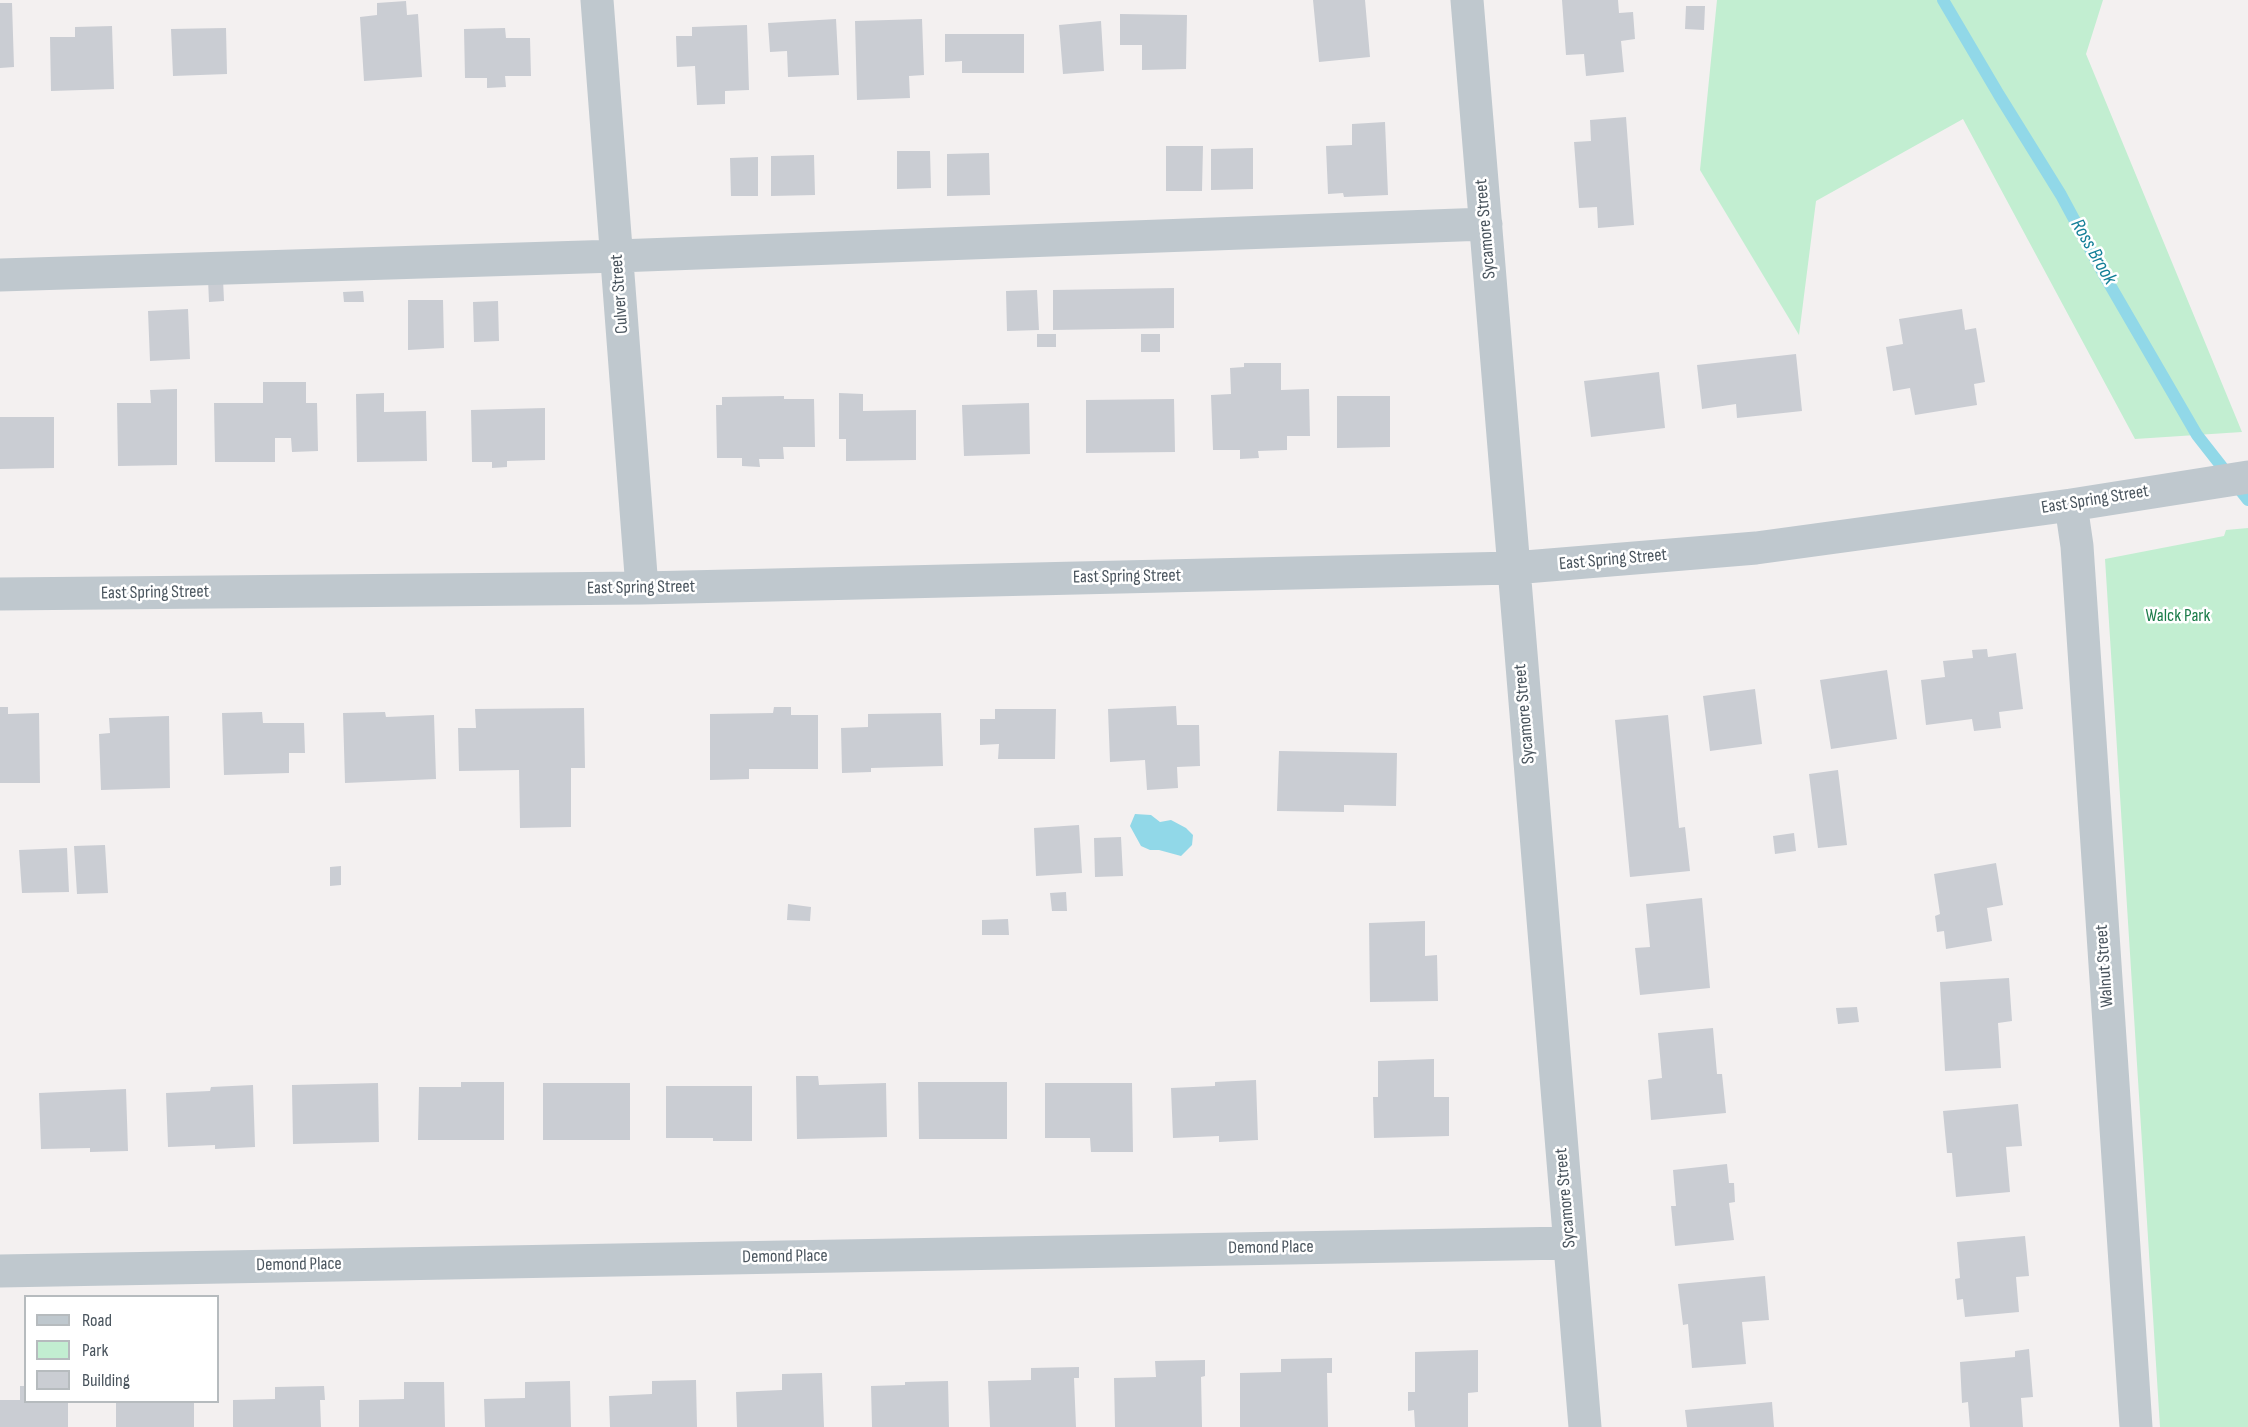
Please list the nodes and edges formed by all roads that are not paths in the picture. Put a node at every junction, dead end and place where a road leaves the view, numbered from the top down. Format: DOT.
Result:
graph roads {
  1 [pos="597,0"];
  2 [pos="1467,0"];
  3 [pos="1486,224"];
  4 [pos="617,256"];
  5 [pos="0,275"];
  6 [pos="2248,477"];
  7 [pos="2071,505"];
  8 [pos="1513,568"];
  9 [pos="642,588"];
  10 [pos="0,594"];
  11 [pos="1569,1243"];
  12 [pos="0,1271"];
  13 [pos="1585,1427"];
  14 [pos="2136,1427"];
  1 -- 4 [label="street, Culver Street"];
  2 -- 3 [label="street, Sycamore Street"];
  3 -- 4 [label="street"];
  3 -- 8 [label="street, Sycamore Street"];
  4 -- 5 [label="street"];
  4 -- 9 [label="street, Culver Street"];
  6 -- 7 [label="street, East Spring Street"];
  7 -- 8 [label="street, East Spring Street"];
  7 -- 14 [label="street, Walnut Street"];
  8 -- 9 [label="street, East Spring Street"];
  8 -- 11 [label="street, Sycamore Street"];
  9 -- 10 [label="street, East Spring Street"];
  11 -- 12 [label="street, Demond Place"];
  11 -- 13 [label="street, Sycamore Street"];
}
